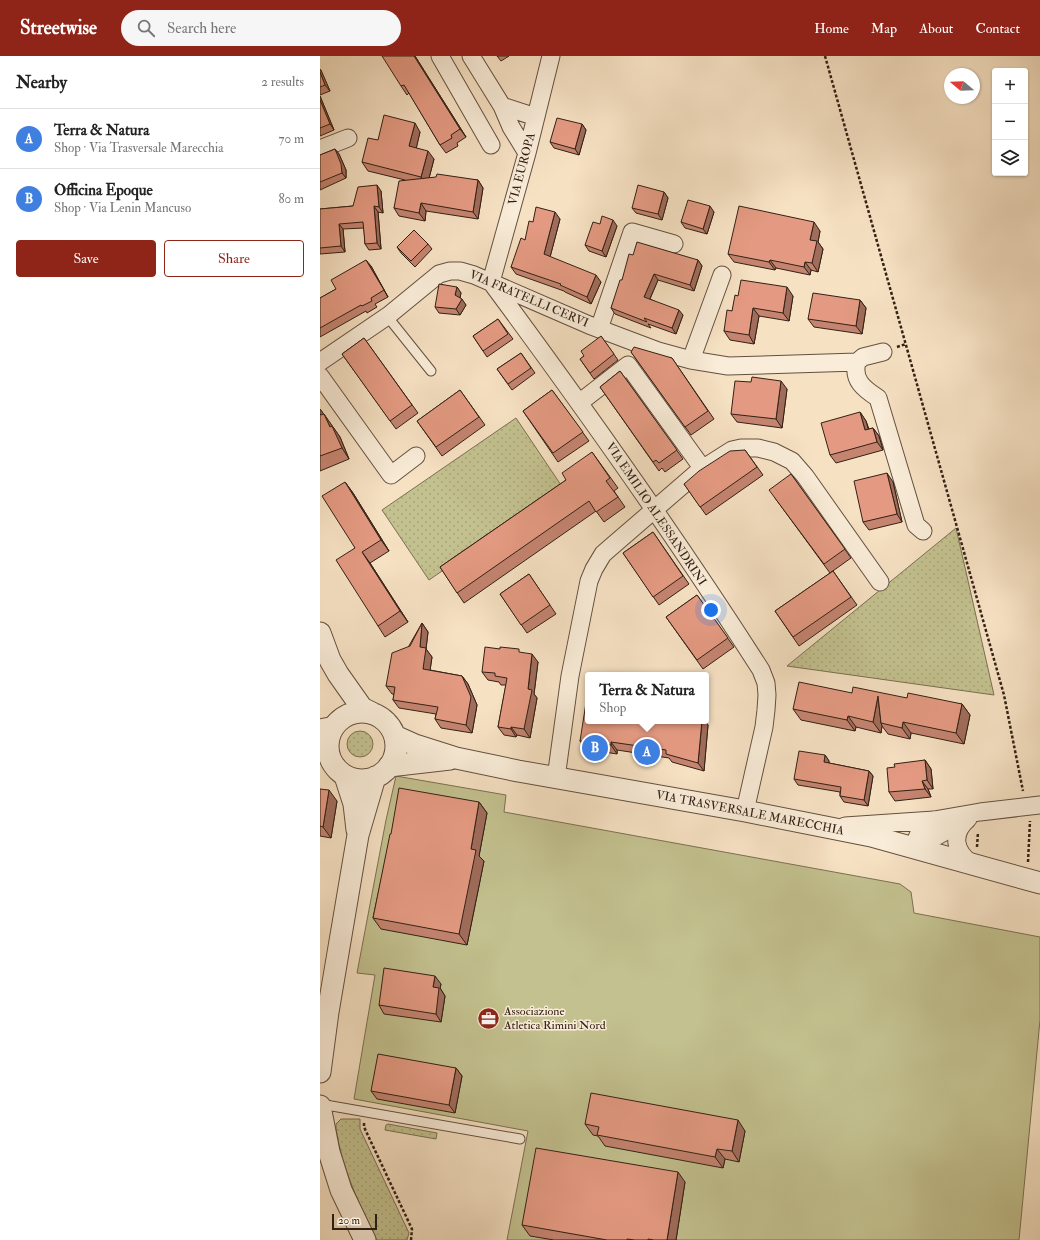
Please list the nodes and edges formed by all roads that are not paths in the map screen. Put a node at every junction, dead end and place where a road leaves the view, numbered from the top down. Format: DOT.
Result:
graph roads {
  1 [pos="440,56"];
  2 [pos="471,56"];
  3 [pos="551,56"];
  4 [pos="502,106"];
  5 [pos="536,116"];
  6 [pos="348,138"];
  7 [pos="491,145"];
  8 [pos="320,150"];
  9 [pos="527,153"];
  10 [pos="674,244"];
  11 [pos="722,275"];
  12 [pos="491,282"];
  13 [pos="387,316"];
  14 [pos="599,329"];
  15 [pos="883,352"];
  16 [pos="691,360"];
  17 [pos="320,362"];
  18 [pos="857,362"];
  19 [pos="431,371"];
  20 [pos="320,376"];
  21 [pos="580,403"];
  22 [pos="416,456"];
  23 [pos="703,469"];
  24 [pos="654,509"];
  25 [pos="923,531"];
  26 [pos="880,582"];
  27 [pos="320,633"];
  28 [pos="330,660"];
  29 [pos="372,713"];
  30 [pos="332,724"];
  31 [pos="395,736"];
  32 [pos="324,752"];
  33 [pos="456,758"];
  34 [pos="382,772"];
  35 [pos="345,776"];
  36 [pos="556,778"];
  37 [pos="745,811"];
  38 [pos="1035,811"];
  39 [pos="975,819"];
  40 [pos="934,820"];
  41 [pos="829,827"];
  42 [pos="358,835"];
  43 [pos="915,847"];
  44 [pos="974,858"];
  45 [pos="1040,883"];
  46 [pos="320,1072"];
  47 [pos="320,1105"];
  48 [pos="520,1139"];
  49 [pos="364,1240"];
  1 -- 7 [label="street"];
  2 -- 4 [label="street"];
  3 -- 5 [label="street, VIA EUROPA"];
  4 -- 5 [label="street"];
  4 -- 9 [label="street"];
  5 -- 9 [label="street, VIA EUROPA"];
  6 -- 8 [label="street"];
  9 -- 12 [label="street, VIA EUROPA"];
  10 -- 14 [label="street, VIA FRATELLI CERVI"];
  11 -- 16 [label="street"];
  12 -- 13 [label="street, VIA FRATELLI CERVI"];
  12 -- 14 [label="street, VIA FRATELLI CERVI"];
  12 -- 21 [label="street, VIA EMILIO ALESSANDRINI"];
  13 -- 17 [label="street, VIA FRATELLI CERVI"];
  13 -- 19 [label="lane"];
  14 -- 16 [label="street, VIA FRATELLI CERVI"];
  15 -- 18 [label="street, VIA FRATELLI CERVI"];
  16 -- 18 [label="street, VIA FRATELLI CERVI"];
  18 -- 25 [label="street"];
  20 -- 22 [label="street"];
  21 -- 23 [label="street"];
  21 -- 24 [label="street, VIA EMILIO ALESSANDRINI"];
  23 -- 24 [label="street"];
  23 -- 26 [label="street"];
  24 -- 36 [label="street"];
  24 -- 37 [label="street, VIA EMILIO ALESSANDRINI"];
  27 -- 28 [label="street"];
  28 -- 29 [label="street"];
  28 -- 30 [label="street"];
  29 -- 30 [label="street"];
  29 -- 31 [label="street"];
  30 -- 32 [label="street"];
  31 -- 33 [label="street, VIA TRASVERSALE MARECCHIA"];
  31 -- 34 [label="street"];
  32 -- 35 [label="street"];
  33 -- 34 [label="street, VIA TRASVERSALE MARECCHIA"];
  33 -- 36 [label="street, VIA TRASVERSALE MARECCHIA"];
  34 -- 35 [label="street"];
  34 -- 42 [label="street"];
  35 -- 42 [label="street"];
  36 -- 37 [label="street, VIA TRASVERSALE MARECCHIA"];
  37 -- 41 [label="street, VIA TRASVERSALE MARECCHIA"];
  38 -- 39 [label="street"];
  39 -- 40 [label="street"];
  39 -- 43 [label="street"];
  39 -- 44 [label="street"];
  40 -- 41 [label="street"];
  40 -- 43 [label="street"];
  41 -- 43 [label="street, VIA TRASVERSALE MARECCHIA"];
  42 -- 46 [label="street"];
  43 -- 44 [label="street, VIA TRASVERSALE MARECCHIA"];
  44 -- 45 [label="street, VIA TRASVERSALE MARECCHIA"];
  47 -- 48 [label="lane"];
  47 -- 49 [label="street"];
}
